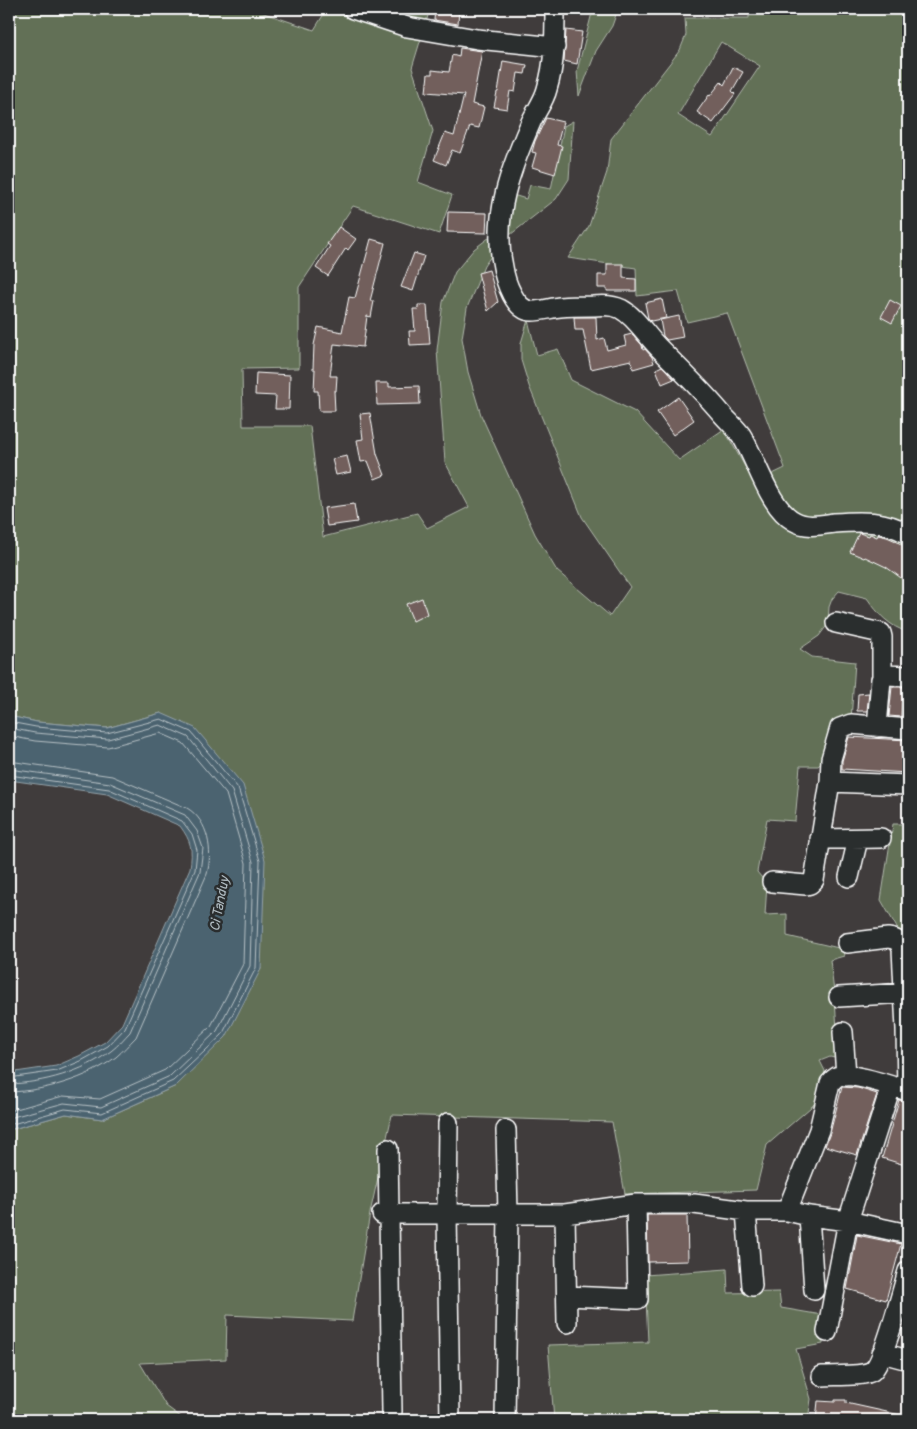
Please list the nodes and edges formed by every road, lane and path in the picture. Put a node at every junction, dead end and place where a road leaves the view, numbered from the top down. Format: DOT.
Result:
graph roads {
  1 [pos="353,9"];
  2 [pos="555,9"];
  3 [pos="555,47"];
  4 [pos="908,534"];
  5 [pos="836,623"];
  6 [pos="908,676"];
  7 [pos="882,678"];
  8 [pos="877,726"];
  9 [pos="908,729"];
  10 [pos="830,782"];
  11 [pos="908,785"];
  12 [pos="881,838"];
  13 [pos="820,839"];
  14 [pos="858,839"];
  15 [pos="849,877"];
  16 [pos="772,882"];
  17 [pos="846,943"];
  18 [pos="905,992"];
  19 [pos="839,997"];
  20 [pos="843,1032"];
  21 [pos="846,1076"];
  22 [pos="902,1089"];
  23 [pos="448,1123"];
  24 [pos="506,1130"];
  25 [pos="388,1149"];
  26 [pos="636,1204"];
  27 [pos="746,1211"];
  28 [pos="787,1211"];
  29 [pos="508,1213"];
  30 [pos="386,1214"];
  31 [pos="447,1214"];
  32 [pos="565,1214"];
  33 [pos="808,1216"];
  34 [pos="848,1221"];
  35 [pos="908,1234"];
  36 [pos="908,1270"];
  37 [pos="752,1286"];
  38 [pos="814,1290"];
  39 [pos="567,1296"];
  40 [pos="903,1306"];
  41 [pos="567,1323"];
  42 [pos="827,1332"];
  43 [pos="882,1353"];
  44 [pos="908,1360"];
  45 [pos="822,1376"];
  46 [pos="392,1412"];
  47 [pos="450,1420"];
  48 [pos="506,1420"];
  1 -- 3 [label="street"];
  2 -- 3 [label="street"];
  3 -- 4 [label="street"];
  5 -- 7 [label="street"];
  6 -- 7 [label="street"];
  7 -- 8 [label="street"];
  8 -- 9 [label="street"];
  8 -- 10 [label="street"];
  10 -- 11 [label="street"];
  10 -- 13 [label="street"];
  12 -- 14 [label="street"];
  13 -- 14 [label="street"];
  13 -- 16 [label="street"];
  14 -- 15 [label="street"];
  17 -- 18 [label="street"];
  18 -- 19 [label="street"];
  18 -- 22 [label="street"];
  20 -- 21 [label="street"];
  21 -- 22 [label="street"];
  21 -- 28 [label="street"];
  22 -- 34 [label="street"];
  23 -- 31 [label="street"];
  24 -- 29 [label="street"];
  25 -- 30 [label="street"];
  26 -- 27 [label="street"];
  26 -- 32 [label="street"];
  26 -- 39 [label="street"];
  27 -- 28 [label="street"];
  27 -- 37 [label="street"];
  28 -- 33 [label="street"];
  29 -- 31 [label="street"];
  29 -- 32 [label="street"];
  29 -- 48 [label="street"];
  30 -- 31 [label="street"];
  30 -- 46 [label="street"];
  31 -- 47 [label="street"];
  32 -- 39 [label="street"];
  33 -- 34 [label="street"];
  33 -- 38 [label="street"];
  34 -- 35 [label="street"];
  34 -- 42 [label="street"];
  36 -- 40 [label="street"];
  39 -- 41 [label="street"];
  40 -- 43 [label="street"];
  43 -- 44 [label="street"];
  43 -- 45 [label="street"];
}
